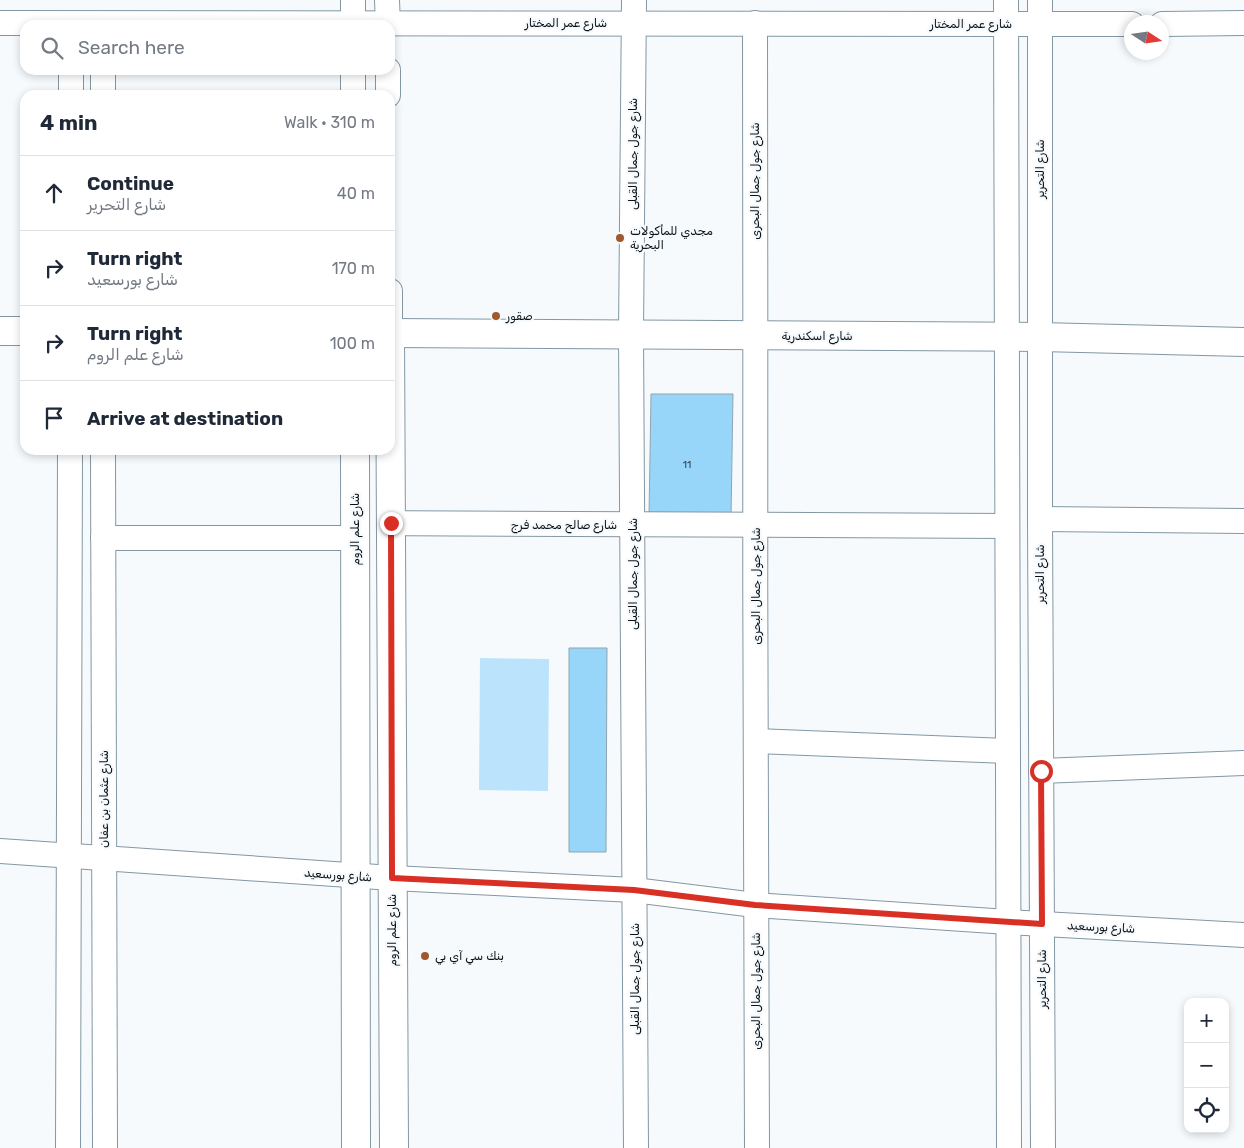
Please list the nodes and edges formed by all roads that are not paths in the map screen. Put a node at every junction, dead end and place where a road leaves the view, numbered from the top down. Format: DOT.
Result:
graph roads {
  1 [pos="1006,0"];
  2 [pos="1040,0"];
  3 [pos="634,11"];
  4 [pos="353,16"];
  5 [pos="388,16"];
  6 [pos="242,20"];
  7 [pos="0,23"];
  8 [pos="20,23"];
  9 [pos="755,23"];
  10 [pos="1244,23"];
  11 [pos="1040,24"];
  12 [pos="1124,24"];
  13 [pos="1169,24"];
  14 [pos="1006,25"];
  15 [pos="72,75"];
  16 [pos="103,75"];
  17 [pos="353,75"];
  18 [pos="388,75"];
  19 [pos="71,90"];
  20 [pos="103,90"];
  21 [pos="353,90"];
  22 [pos="388,90"];
  23 [pos="0,331"];
  24 [pos="20,331"];
  25 [pos="395,333"];
  26 [pos="631,334"];
  27 [pos="756,336"];
  28 [pos="1006,337"];
  29 [pos="1040,337"];
  30 [pos="1244,342"];
  31 [pos="70,455"];
  32 [pos="103,455"];
  33 [pos="355,455"];
  34 [pos="391,455"];
  35 [pos="1040,519"];
  36 [pos="1244,521"];
  37 [pos="391,523"];
  38 [pos="756,524"];
  39 [pos="632,525"];
  40 [pos="1007,526"];
  41 [pos="103,538"];
  42 [pos="355,538"];
  43 [pos="757,741"];
  44 [pos="1007,751"];
  45 [pos="1244,763"];
  46 [pos="1041,771"];
  47 [pos="0,851"];
  48 [pos="69,855"];
  49 [pos="104,858"];
  50 [pos="356,876"];
  51 [pos="392,878"];
  52 [pos="634,890"];
  53 [pos="755,905"];
  54 [pos="1008,922"];
  55 [pos="1042,924"];
  56 [pos="1244,935"];
  57 [pos="68,1148"];
  58 [pos="105,1148"];
  59 [pos="356,1148"];
  60 [pos="394,1148"];
  61 [pos="636,1148"];
  62 [pos="757,1148"];
  63 [pos="1009,1148"];
  64 [pos="1043,1148"];
  1 -- 14 [label="street"];
  2 -- 11 [label="street, شارع التحرير"];
  3 -- 5 [label="street, شارع عمر المختار"];
  3 -- 9 [label="street, شارع عمر المختار"];
  3 -- 26 [label="street, شارع جول جمال القبلى"];
  4 -- 5 [label="street, شارع عمر المختار"];
  4 -- 6 [label="street, شارع عمر المختار"];
  7 -- 8 [label="street, شارع عمر المختار"];
  9 -- 14 [label="street, شارع عمر المختار"];
  9 -- 27 [label="street, شارع جول جمال البحرى"];
  10 -- 13 [label="street"];
  11 -- 12 [label="street, شارع عمر المختار"];
  11 -- 14 [label="street, شارع عمر المختار"];
  11 -- 29 [label="street, شارع التحرير"];
  14 -- 28 [label="street"];
  15 -- 19 [label="street"];
  16 -- 20 [label="street"];
  17 -- 21 [label="street"];
  18 -- 22 [label="street"];
  23 -- 24 [label="street"];
  25 -- 26 [label="street, شارع اسكندرية"];
  26 -- 27 [label="street, شارع اسكندرية"];
  26 -- 39 [label="street, شارع جول جمال القبلى"];
  27 -- 28 [label="street, شارع اسكندرية"];
  27 -- 38 [label="street, شارع جول جمال البحرى"];
  28 -- 29 [label="street, شارع اسكندرية"];
  28 -- 40 [label="street"];
  29 -- 30 [label="street, شارع اسكندرية"];
  29 -- 35 [label="street, شارع التحرير"];
  31 -- 48 [label="street"];
  32 -- 41 [label="street, شارع عثمان بن عفان"];
  33 -- 42 [label="street, شارع علم الروم"];
  34 -- 37 [label="street, شارع علم الروم"];
  35 -- 36 [label="street"];
  35 -- 46 [label="street, شارع التحرير"];
  37 -- 39 [label="street, شارع صالح محمد فرج"];
  37 -- 51 [label="street, شارع علم الروم"];
  38 -- 39 [label="street, شارع صالح محمد فرج"];
  38 -- 40 [label="street, شارع صالح محمد فرج"];
  38 -- 43 [label="street, شارع جول جمال البحرى"];
  39 -- 52 [label="street, شارع جول جمال القبلى"];
  40 -- 44 [label="street"];
  41 -- 42 [label="street"];
  41 -- 49 [label="street, شارع عثمان بن عفان"];
  42 -- 50 [label="street, شارع علم الروم"];
  43 -- 44 [label="street"];
  43 -- 53 [label="street, شارع جول جمال البحرى"];
  44 -- 54 [label="street"];
  45 -- 46 [label="street"];
  46 -- 55 [label="street, شارع التحرير"];
  47 -- 48 [label="street, شارع بورسعيد"];
  48 -- 49 [label="street, شارع بورسعيد"];
  48 -- 57 [label="street"];
  49 -- 50 [label="street, شارع بورسعيد"];
  49 -- 58 [label="street, شارع عثمان بن عفان"];
  50 -- 51 [label="street, شارع بورسعيد"];
  50 -- 59 [label="street, شارع علم الروم"];
  51 -- 52 [label="street, شارع بورسعيد"];
  51 -- 60 [label="street, شارع علم الروم"];
  52 -- 53 [label="street, شارع بورسعيد"];
  52 -- 61 [label="street, شارع جول جمال القبلى"];
  53 -- 54 [label="street, شارع بورسعيد"];
  53 -- 62 [label="street, شارع جول جمال البحرى"];
  54 -- 55 [label="street, شارع بورسعيد"];
  54 -- 63 [label="street"];
  55 -- 56 [label="street, شارع بورسعيد"];
  55 -- 64 [label="street, شارع التحرير"];
}
